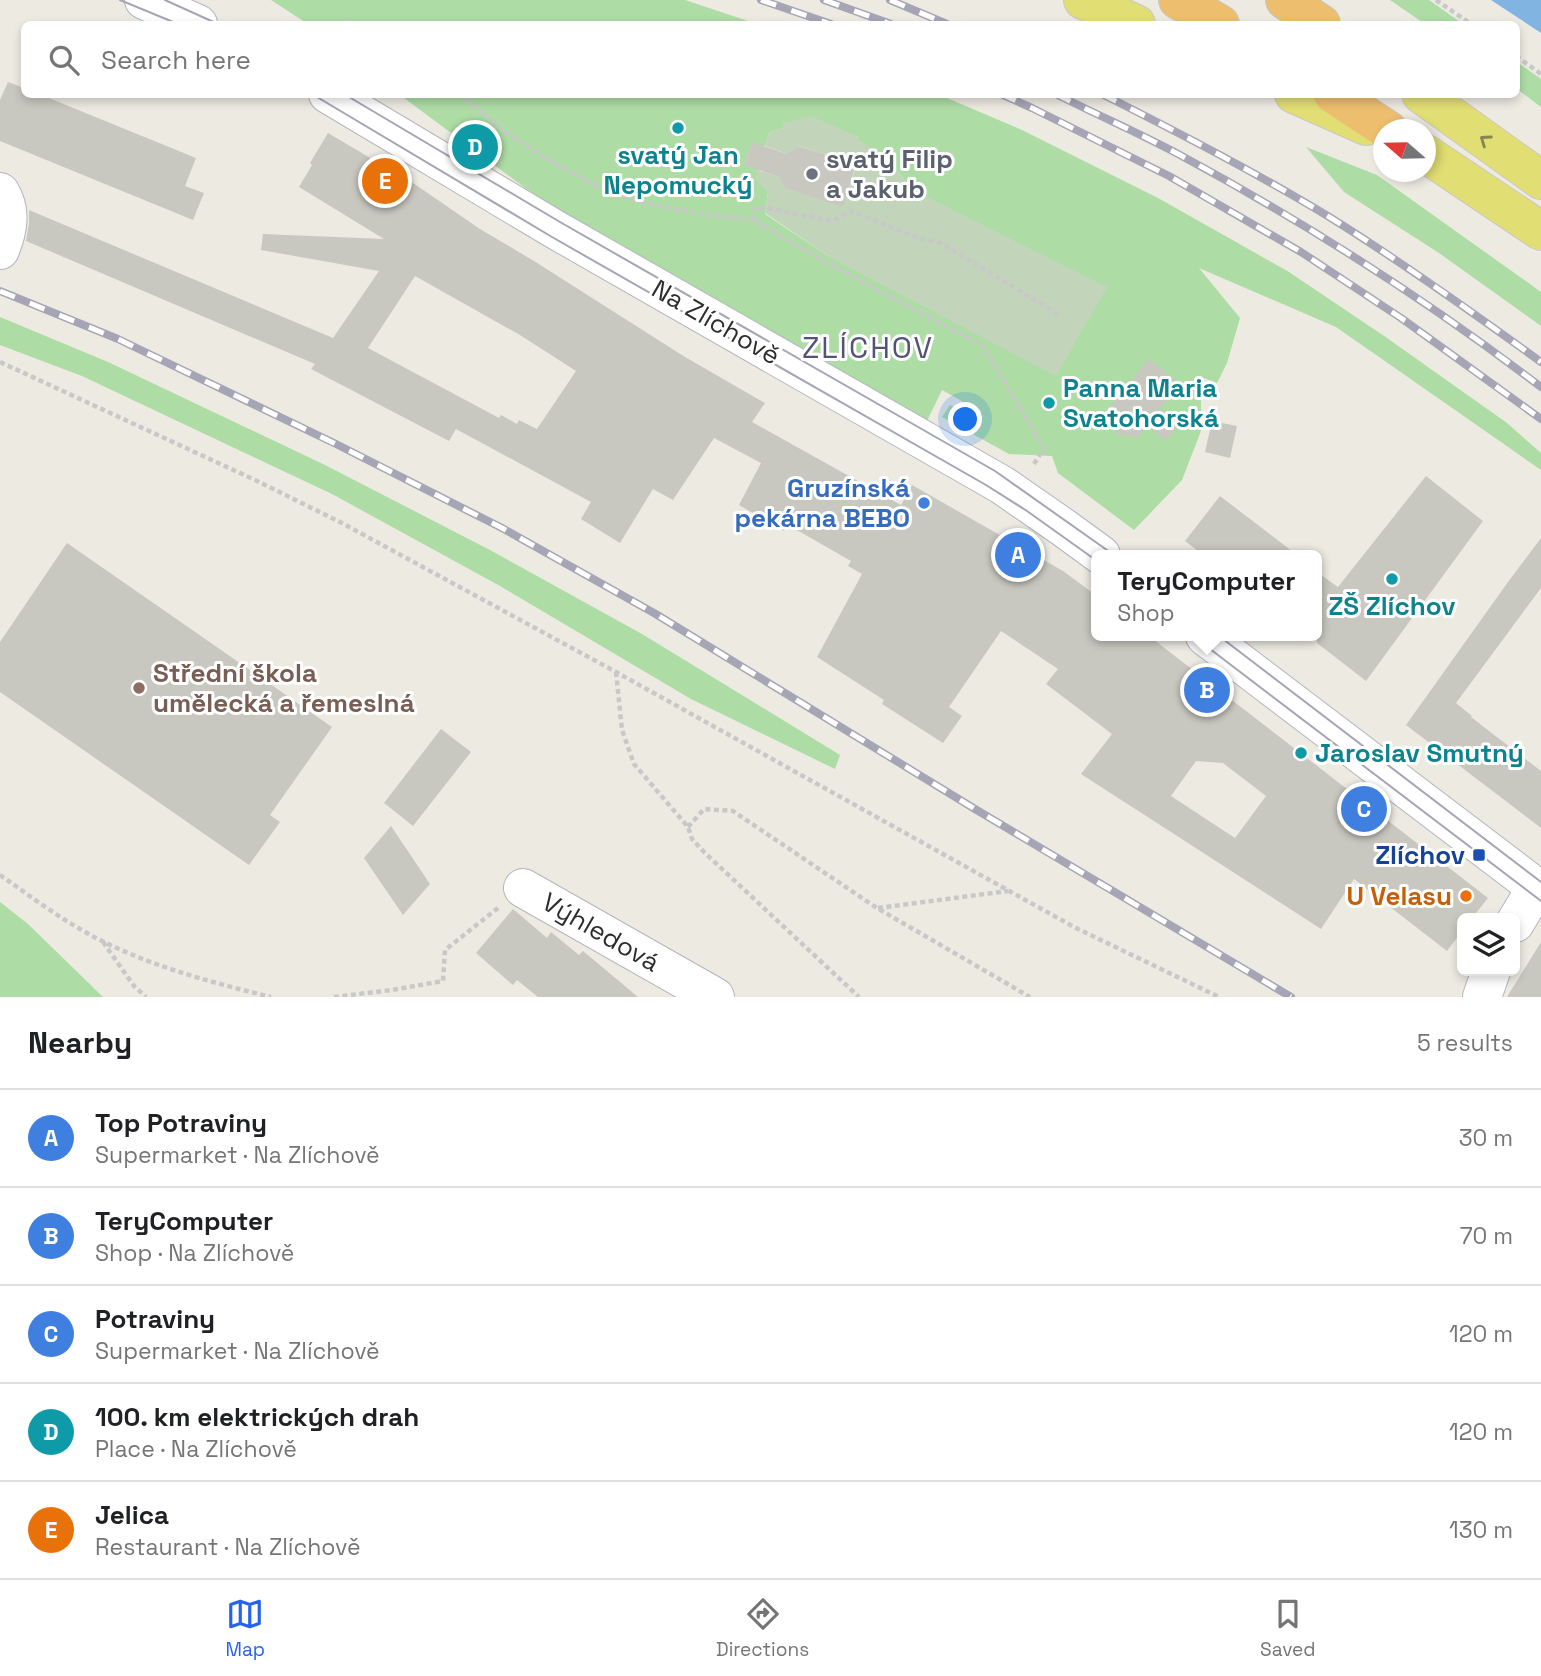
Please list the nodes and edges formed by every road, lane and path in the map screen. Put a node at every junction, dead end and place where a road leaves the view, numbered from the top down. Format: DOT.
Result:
graph roads {
  1 [pos="144,0"];
  2 [pos="1083,0"];
  3 [pos="1178,0"];
  4 [pos="1285,0"];
  5 [pos="1308,0"];
  6 [pos="1436,0"];
  7 [pos="191,21"];
  8 [pos="1129,21"];
  9 [pos="1215,21"];
  10 [pos="1316,21"];
  11 [pos="1331,21"];
  12 [pos="1467,21"];
  13 [pos="1520,59"];
  14 [pos="1541,74"];
  15 [pos="335,98"];
  16 [pos="464,98"];
  17 [pos="1303,98"];
  18 [pos="1340,98"];
  19 [pos="1427,98"];
  20 [pos="1373,120"];
  21 [pos="1373,129"];
  22 [pos="1436,161"];
  23 [pos="1541,180"];
  24 [pos="0,192"];
  25 [pos="753,220"];
  26 [pos="1541,231"];
  27 [pos="2,244"];
  28 [pos="1058,314"];
  29 [pos="0,362"];
  30 [pos="1033,466"];
  31 [pos="1094,550"];
  32 [pos="1212,641"];
  33 [pos="616,672"];
  34 [pos="688,827"];
  35 [pos="0,875"];
  36 [pos="523,888"];
  37 [pos="1539,890"];
  38 [pos="1010,891"];
  39 [pos="877,908"];
  40 [pos="1520,916"];
  41 [pos="103,942"];
  42 [pos="1489,976"];
  43 [pos="363,994"];
  44 [pos="146,997"];
  45 [pos="271,997"];
  46 [pos="334,997"];
  47 [pos="371,997"];
  48 [pos="715,997"];
  49 [pos="859,997"];
  50 [pos="1030,997"];
  51 [pos="1219,997"];
  52 [pos="1482,997"];
  1 -- 7 [label="street"];
  2 -- 8 [label="main road"];
  3 -- 9 [label="highway"];
  4 -- 10 [label="highway"];
  5 -- 11 [label="main road"];
  6 -- 12 [label="path"];
  13 -- 14 [label="path"];
  15 -- 31 [label="street, Na Zlíchově"];
  16 -- 25 [label="path"];
  17 -- 21 [label="main road"];
  18 -- 20 [label="highway"];
  23 -- 19 [label="main road, one-way"];
  22 -- 26 [label="main road"];
  24 -- 27 [label="street"];
  25 -- 28 [label="path"];
  25 -- 30 [label="path"];
  29 -- 33 [label="path"];
  32 -- 37 [label="street"];
  33 -- 34 [label="path"];
  33 -- 38 [label="path"];
  34 -- 39 [label="path"];
  34 -- 49 [label="path"];
  35 -- 41 [label="path"];
  36 -- 43 [label="path"];
  36 -- 48 [label="street, Výhledová"];
  37 -- 40 [label="street"];
  38 -- 39 [label="path"];
  38 -- 51 [label="path"];
  39 -- 50 [label="path"];
  41 -- 44 [label="path"];
  41 -- 45 [label="path"];
  42 -- 52 [label="street"];
  43 -- 46 [label="path"];
  43 -- 47 [label="path"];
}
